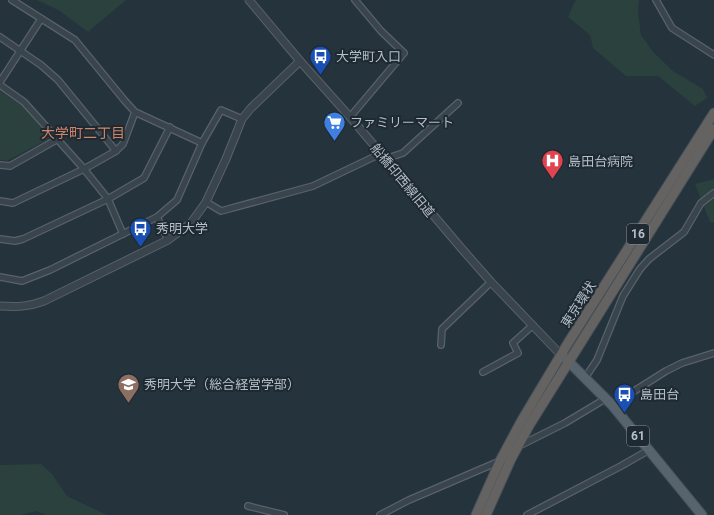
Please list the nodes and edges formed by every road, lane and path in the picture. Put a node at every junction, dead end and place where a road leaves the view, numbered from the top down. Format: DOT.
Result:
graph roads {
  1 [pos="12,0"];
  2 [pos="249,0"];
  3 [pos="355,0"];
  4 [pos="656,0"];
  5 [pos="41,19"];
  6 [pos="0,37"];
  7 [pos="21,50"];
  8 [pos="714,55"];
  9 [pos="300,61"];
  10 [pos="0,82"];
  11 [pos="0,85"];
  12 [pos="458,103"];
  13 [pos="135,112"];
  14 [pos="714,113"];
  15 [pos="350,117"];
  16 [pos="242,119"];
  17 [pos="170,127"];
  18 [pos="714,129"];
  19 [pos="56,140"];
  20 [pos="202,143"];
  21 [pos="116,151"];
  22 [pos="383,156"];
  23 [pos="0,165"];
  24 [pos="84,169"];
  25 [pos="714,193"];
  26 [pos="108,199"];
  27 [pos="0,201"];
  28 [pos="206,202"];
  29 [pos="157,217"];
  30 [pos="123,234"];
  31 [pos="0,239"];
  32 [pos="168,240"];
  33 [pos="0,277"];
  34 [pos="491,282"];
  35 [pos="0,306"];
  36 [pos="533,325"];
  37 [pos="441,345"];
  38 [pos="714,353"];
  39 [pos="561,355"];
  40 [pos="568,362"];
  41 [pos="483,372"];
  42 [pos="585,378"];
  43 [pos="608,402"];
  44 [pos="519,446"];
  45 [pos="649,450"];
  46 [pos="500,461"];
  47 [pos="248,506"];
  48 [pos="284,515"];
  49 [pos="380,515"];
  50 [pos="476,515"];
  51 [pos="486,515"];
  52 [pos="527,515"];
  53 [pos="702,515"];
  1 -- 5 [label="street"];
  2 -- 9 [label="street, 船橋印西線旧道"];
  3 -- 15 [label="street"];
  4 -- 8 [label="street"];
  5 -- 7 [label="street"];
  5 -- 13 [label="street"];
  6 -- 7 [label="street"];
  7 -- 10 [label="street"];
  7 -- 21 [label="street"];
  9 -- 15 [label="street, 船橋印西線旧道"];
  9 -- 16 [label="street"];
  11 -- 19 [label="street"];
  12 -- 22 [label="street"];
  13 -- 17 [label="street"];
  13 -- 21 [label="street"];
  14 -- 39 [label="highway, 東京環状 / 16"];
  15 -- 22 [label="street, 船橋印西線旧道"];
  16 -- 20 [label="street"];
  16 -- 28 [label="street"];
  17 -- 20 [label="street"];
  17 -- 26 [label="street"];
  18 -- 40 [label="highway, 東京環状 / 16"];
  19 -- 23 [label="street"];
  19 -- 24 [label="street"];
  20 -- 29 [label="street"];
  21 -- 24 [label="street"];
  22 -- 28 [label="street"];
  22 -- 34 [label="street, 船橋印西線旧道"];
  24 -- 26 [label="street"];
  24 -- 27 [label="street"];
  25 -- 42 [label="street"];
  26 -- 30 [label="street"];
  26 -- 31 [label="street"];
  28 -- 32 [label="street"];
  29 -- 30 [label="street"];
  29 -- 32 [label="street"];
  30 -- 33 [label="street"];
  32 -- 35 [label="street"];
  34 -- 36 [label="street, 船橋印西線旧道"];
  34 -- 37 [label="street"];
  36 -- 39 [label="street, 船橋印西線旧道"];
  36 -- 41 [label="street"];
  38 -- 43 [label="street"];
  39 -- 40 [label="main road, 61"];
  39 -- 46 [label="highway, 東京環状 / 16"];
  40 -- 42 [label="main road, 61"];
  40 -- 44 [label="highway, 東京環状 / 16"];
  42 -- 43 [label="main road, 61"];
  43 -- 44 [label="street"];
  43 -- 45 [label="main road, 61"];
  44 -- 46 [label="street"];
  44 -- 51 [label="highway, 東京環状 / 16"];
  45 -- 52 [label="street"];
  45 -- 53 [label="main road, 61"];
  46 -- 49 [label="street"];
  46 -- 50 [label="highway, 東京環状 / 16"];
  47 -- 48 [label="street"];
}
